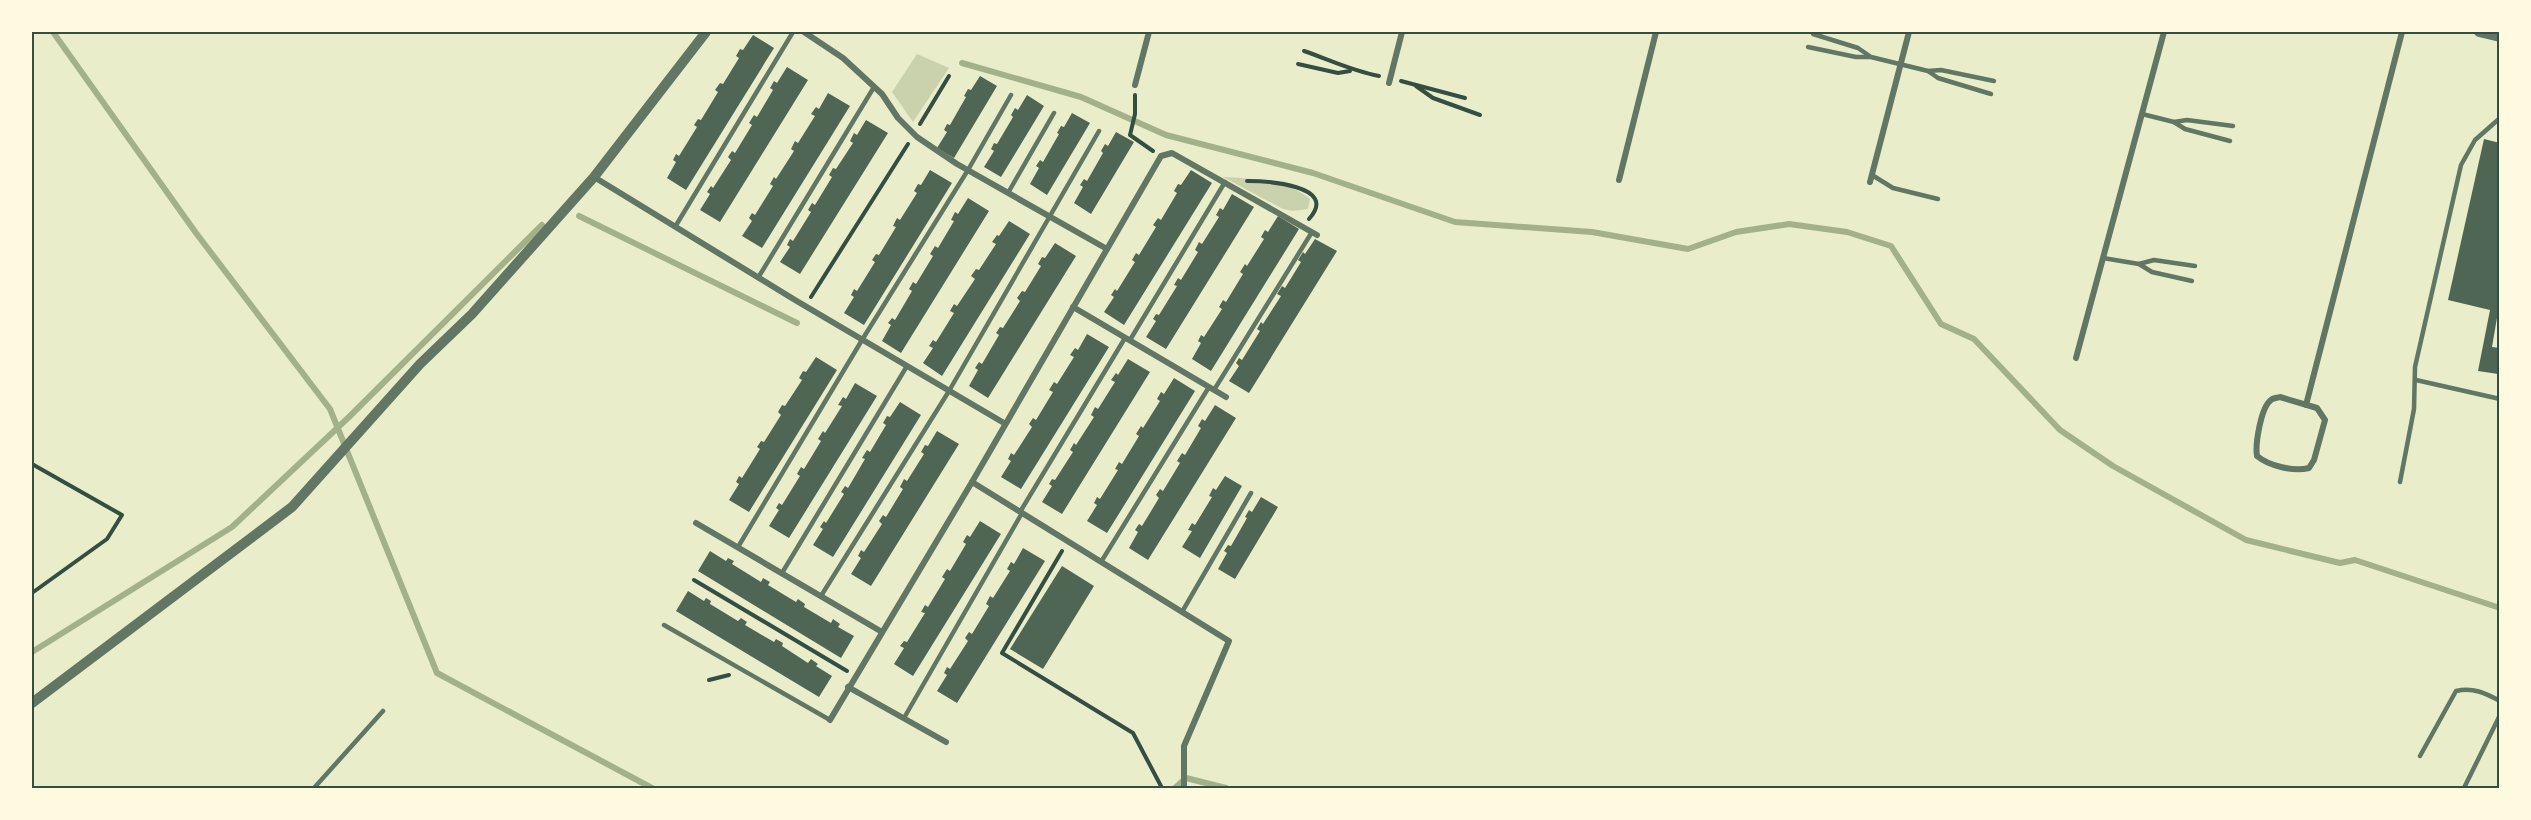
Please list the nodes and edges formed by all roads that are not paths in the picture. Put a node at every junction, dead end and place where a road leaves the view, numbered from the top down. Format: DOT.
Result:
graph roads {
  1 [pos="706,32"];
  2 [pos="793,32"];
  3 [pos="804,32"];
  4 [pos="1149,32"];
  5 [pos="1402,32"];
  6 [pos="1656,32"];
  7 [pos="1909,32"];
  8 [pos="2164,32"];
  9 [pos="2402,32"];
  10 [pos="2480,32"];
  11 [pos="1813,34"];
  12 [pos="2499,37"];
  13 [pos="1808,47"];
  14 [pos="1871,57"];
  15 [pos="1901,64"];
  16 [pos="1928,71"];
  17 [pos="1389,80"];
  18 [pos="1994,81"];
  19 [pos="1135,86"];
  20 [pos="874,87"];
  21 [pos="1991,94"];
  22 [pos="1011,95"];
  23 [pos="1054,113"];
  24 [pos="2142,114"];
  25 [pos="2499,118"];
  26 [pos="2174,122"];
  27 [pos="2233,126"];
  28 [pos="1099,131"];
  29 [pos="2230,141"];
  30 [pos="968,170"];
  31 [pos="594,177"];
  32 [pos="1871,178"];
  33 [pos="1619,180"];
  34 [pos="1224,181"];
  35 [pos="1008,193"];
  36 [pos="1938,199"];
  37 [pos="1051,217"];
  38 [pos="675,226"];
  39 [pos="1315,233"];
  40 [pos="1107,249"];
  41 [pos="2103,258"];
  42 [pos="2139,264"];
  43 [pos="2195,266"];
  44 [pos="758,278"];
  45 [pos="2192,281"];
  46 [pos="1073,307"];
  47 [pos="1128,339"];
  48 [pos="862,340"];
  49 [pos="2076,358"];
  50 [pos="907,366"];
  51 [pos="2416,380"];
  52 [pos="1211,388"];
  53 [pos="949,391"];
  54 [pos="1226,397"];
  55 [pos="2499,399"];
  56 [pos="2307,405"];
  57 [pos="1004,423"];
  58 [pos="972,482"];
  59 [pos="2400,483"];
  60 [pos="1251,493"];
  61 [pos="1021,513"];
  62 [pos="696,523"];
  63 [pos="738,548"];
  64 [pos="1101,562"];
  65 [pos="782,573"];
  66 [pos="821,596"];
  67 [pos="1182,612"];
  68 [pos="664,624"];
  69 [pos="882,632"];
  70 [pos="848,687"];
  71 [pos="2499,701"];
  72 [pos="32,703"];
  73 [pos="383,711"];
  74 [pos="2499,715"];
  75 [pos="904,718"];
  76 [pos="831,720"];
  77 [pos="946,742"];
  78 [pos="2420,756"];
  79 [pos="314,789"];
  80 [pos="1184,789"];
  81 [pos="2464,789"];
  1 -- 31 [label="street"];
  2 -- 38 [label="lane"];
  3 -- 20 [label="street"];
  4 -- 19 [label="street"];
  5 -- 17 [label="street"];
  6 -- 33 [label="street"];
  7 -- 15 [label="street"];
  8 -- 24 [label="street"];
  9 -- 56 [label="street"];
  10 -- 12 [label="street"];
  11 -- 14 [label="lane"];
  13 -- 14 [label="lane"];
  14 -- 15 [label="lane"];
  15 -- 16 [label="lane"];
  15 -- 32 [label="street"];
  16 -- 18 [label="lane"];
  16 -- 21 [label="lane"];
  20 -- 30 [label="street"];
  20 -- 44 [label="lane"];
  22 -- 30 [label="lane"];
  23 -- 35 [label="lane"];
  24 -- 26 [label="lane"];
  24 -- 41 [label="street"];
  25 -- 51 [label="lane"];
  26 -- 27 [label="lane"];
  26 -- 29 [label="lane"];
  28 -- 37 [label="lane"];
  30 -- 35 [label="street"];
  30 -- 48 [label="lane"];
  31 -- 38 [label="street"];
  31 -- 72 [label="street"];
  32 -- 36 [label="lane"];
  34 -- 39 [label="street"];
  34 -- 40 [label="street"];
  34 -- 47 [label="lane"];
  35 -- 37 [label="street"];
  37 -- 40 [label="street"];
  37 -- 53 [label="lane"];
  38 -- 44 [label="street"];
  39 -- 52 [label="lane"];
  40 -- 46 [label="street"];
  41 -- 42 [label="lane"];
  41 -- 49 [label="street"];
  42 -- 43 [label="lane"];
  42 -- 45 [label="lane"];
  44 -- 48 [label="street"];
  46 -- 47 [label="street"];
  46 -- 57 [label="street"];
  47 -- 52 [label="street"];
  47 -- 61 [label="lane"];
  48 -- 50 [label="street"];
  48 -- 63 [label="lane"];
  50 -- 53 [label="street"];
  50 -- 65 [label="lane"];
  51 -- 55 [label="lane"];
  51 -- 59 [label="lane"];
  52 -- 54 [label="street"];
  52 -- 64 [label="lane"];
  53 -- 57 [label="street"];
  53 -- 66 [label="lane"];
  56 -- 56 [label="street"];
  57 -- 58 [label="street"];
  58 -- 61 [label="street"];
  58 -- 69 [label="street"];
  60 -- 67 [label="lane"];
  61 -- 64 [label="street"];
  61 -- 75 [label="lane"];
  62 -- 63 [label="street"];
  63 -- 65 [label="street"];
  64 -- 67 [label="street"];
  65 -- 66 [label="street"];
  66 -- 69 [label="street"];
  67 -- 80 [label="street"];
  68 -- 76 [label="lane"];
  69 -- 70 [label="street"];
  70 -- 75 [label="street"];
  70 -- 76 [label="street"];
  71 -- 78 [label="lane"];
  73 -- 79 [label="lane"];
  74 -- 81 [label="lane"];
  75 -- 77 [label="street"];
}
